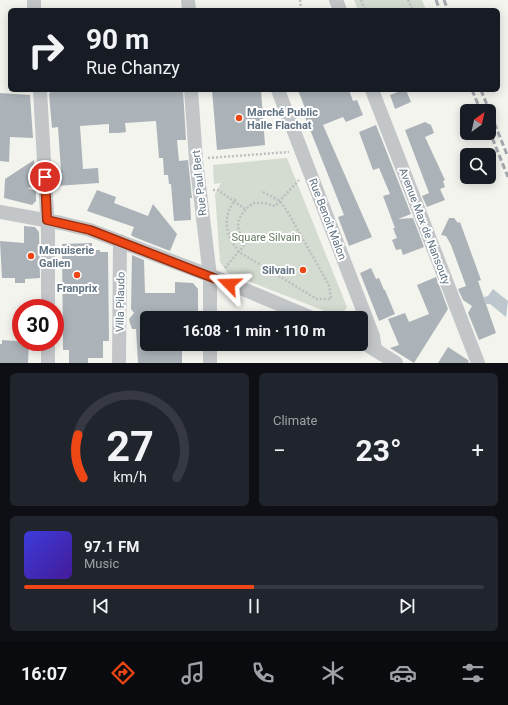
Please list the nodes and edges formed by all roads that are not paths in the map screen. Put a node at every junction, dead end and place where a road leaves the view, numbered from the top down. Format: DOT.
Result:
graph roads {
  1 [pos="40,92"];
  2 [pos="191,92"];
  3 [pos="279,92"];
  4 [pos="373,92"];
  5 [pos="0,212"];
  6 [pos="47,220"];
  7 [pos="120,241"];
  8 [pos="216,274"];
  9 [pos="48,299"];
  10 [pos="211,311"];
  11 [pos="297,311"];
  12 [pos="368,346"];
  13 [pos="48,351"];
  14 [pos="210,351"];
  15 [pos="385,358"];
  16 [pos="48,363"];
  17 [pos="119,363"];
  18 [pos="210,363"];
  19 [pos="478,363"];
  1 -- 6 [label="street"];
  2 -- 8 [label="street, Rue Paul Bert"];
  3 -- 15 [label="street, Rue Benoît Malon"];
  4 -- 19 [label="street, Avenue Max de Nansouty"];
  5 -- 6 [label="street"];
  6 -- 7 [label="street"];
  6 -- 9 [label="street"];
  7 -- 8 [label="street"];
  7 -- 17 [label="street, Villa Pilaudo"];
  8 -- 10 [label="street, Rue Paul Bert"];
  8 -- 11 [label="street"];
  12 -- 15 [label="street"];
  13 -- 16 [label="street"];
  14 -- 18 [label="street"];
}
